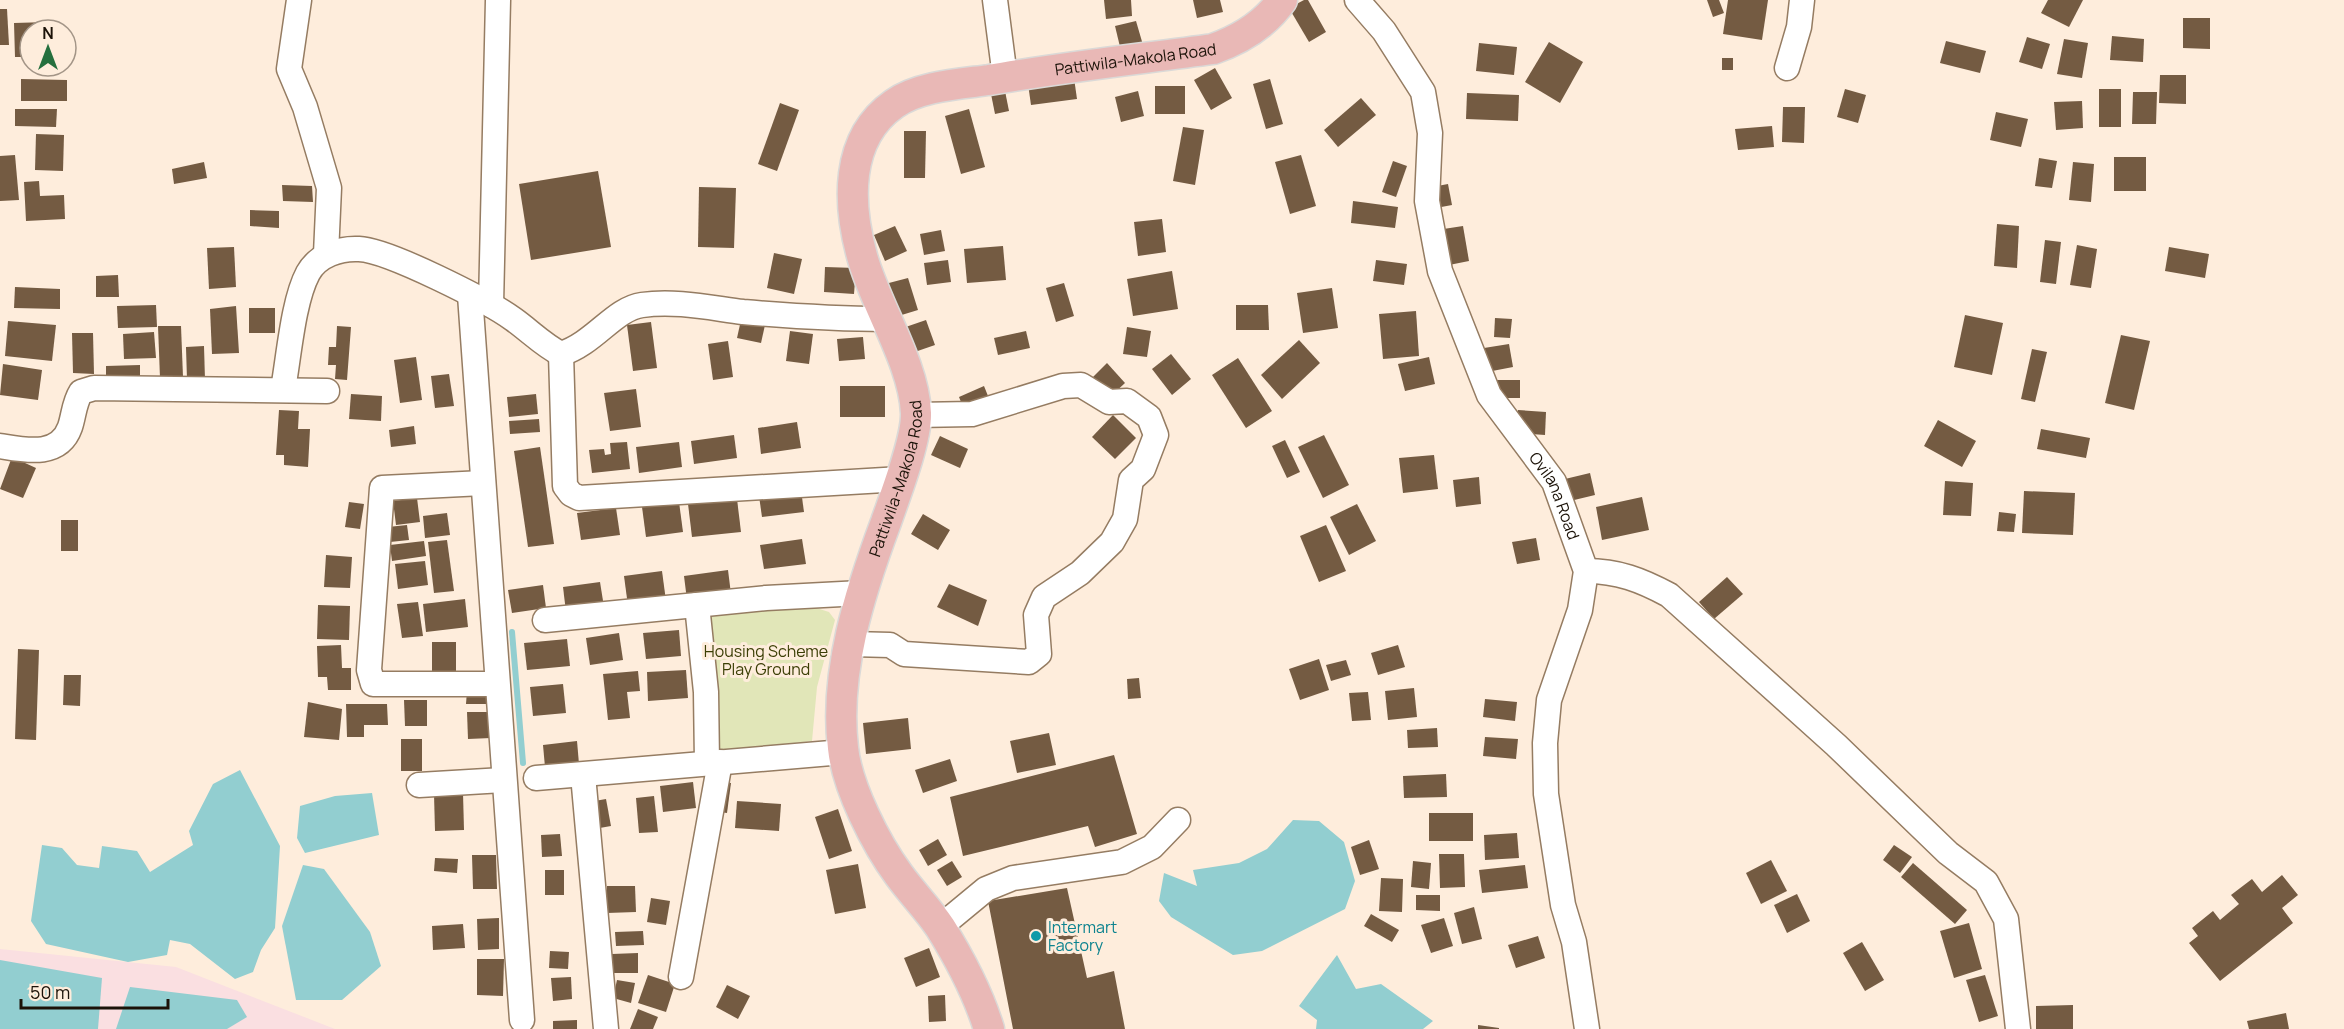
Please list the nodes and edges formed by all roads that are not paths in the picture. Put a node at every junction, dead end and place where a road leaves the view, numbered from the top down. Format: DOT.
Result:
graph roads {
  1 [pos="299,0"];
  2 [pos="498,0"];
  3 [pos="995,0"];
  4 [pos="1282,0"];
  5 [pos="1357,0"];
  6 [pos="1802,0"];
  7 [pos="1787,68"];
  8 [pos="1005,77"];
  9 [pos="326,254"];
  10 [pos="481,300"];
  11 [pos="885,319"];
  12 [pos="561,354"];
  13 [pos="283,389"];
  14 [pos="327,391"];
  15 [pos="916,415"];
  16 [pos="0,446"];
  17 [pos="901,479"];
  18 [pos="483,483"];
  19 [pos="1586,571"];
  20 [pos="861,593"];
  21 [pos="697,605"];
  22 [pos="544,620"];
  23 [pos="851,644"];
  24 [pos="497,684"];
  25 [pos="843,752"];
  26 [pos="713,762"];
  27 [pos="583,775"];
  28 [pos="536,778"];
  29 [pos="503,780"];
  30 [pos="419,785"];
  31 [pos="1178,820"];
  32 [pos="940,927"];
  33 [pos="681,977"];
  34 [pos="522,1020"];
  35 [pos="606,1029"];
  36 [pos="988,1029"];
  37 [pos="1587,1029"];
  38 [pos="2018,1029"];
  1 -- 9 [label="street"];
  2 -- 10 [label="street"];
  3 -- 8 [label="street"];
  4 -- 8 [label="main road, Pattiwila-Makola Road"];
  5 -- 19 [label="street, Ovilana Road"];
  6 -- 7 [label="street"];
  8 -- 11 [label="main road, Pattiwila-Makola Road"];
  9 -- 10 [label="street"];
  9 -- 13 [label="street"];
  10 -- 12 [label="street"];
  10 -- 18 [label="street"];
  11 -- 12 [label="street"];
  11 -- 15 [label="main road, Pattiwila-Makola Road"];
  12 -- 17 [label="street"];
  13 -- 14 [label="street"];
  13 -- 16 [label="street"];
  15 -- 17 [label="main road, Pattiwila-Makola Road"];
  15 -- 23 [label="street"];
  17 -- 20 [label="main road, Pattiwila-Makola Road"];
  18 -- 24 [label="street"];
  18 -- 24 [label="street"];
  19 -- 37 [label="street, Ovilana Road"];
  19 -- 38 [label="street"];
  20 -- 21 [label="street"];
  20 -- 23 [label="main road, Pattiwila-Makola Road"];
  21 -- 22 [label="street"];
  21 -- 26 [label="street"];
  23 -- 25 [label="main road, Pattiwila-Makola Road"];
  24 -- 29 [label="street"];
  25 -- 26 [label="street"];
  25 -- 32 [label="main road, Pattiwila-Makola Road"];
  26 -- 27 [label="street"];
  26 -- 33 [label="street"];
  27 -- 28 [label="street"];
  27 -- 35 [label="street"];
  29 -- 30 [label="street"];
  29 -- 34 [label="street"];
  31 -- 32 [label="street"];
  32 -- 36 [label="main road, Pattiwila-Makola Road"];
}
